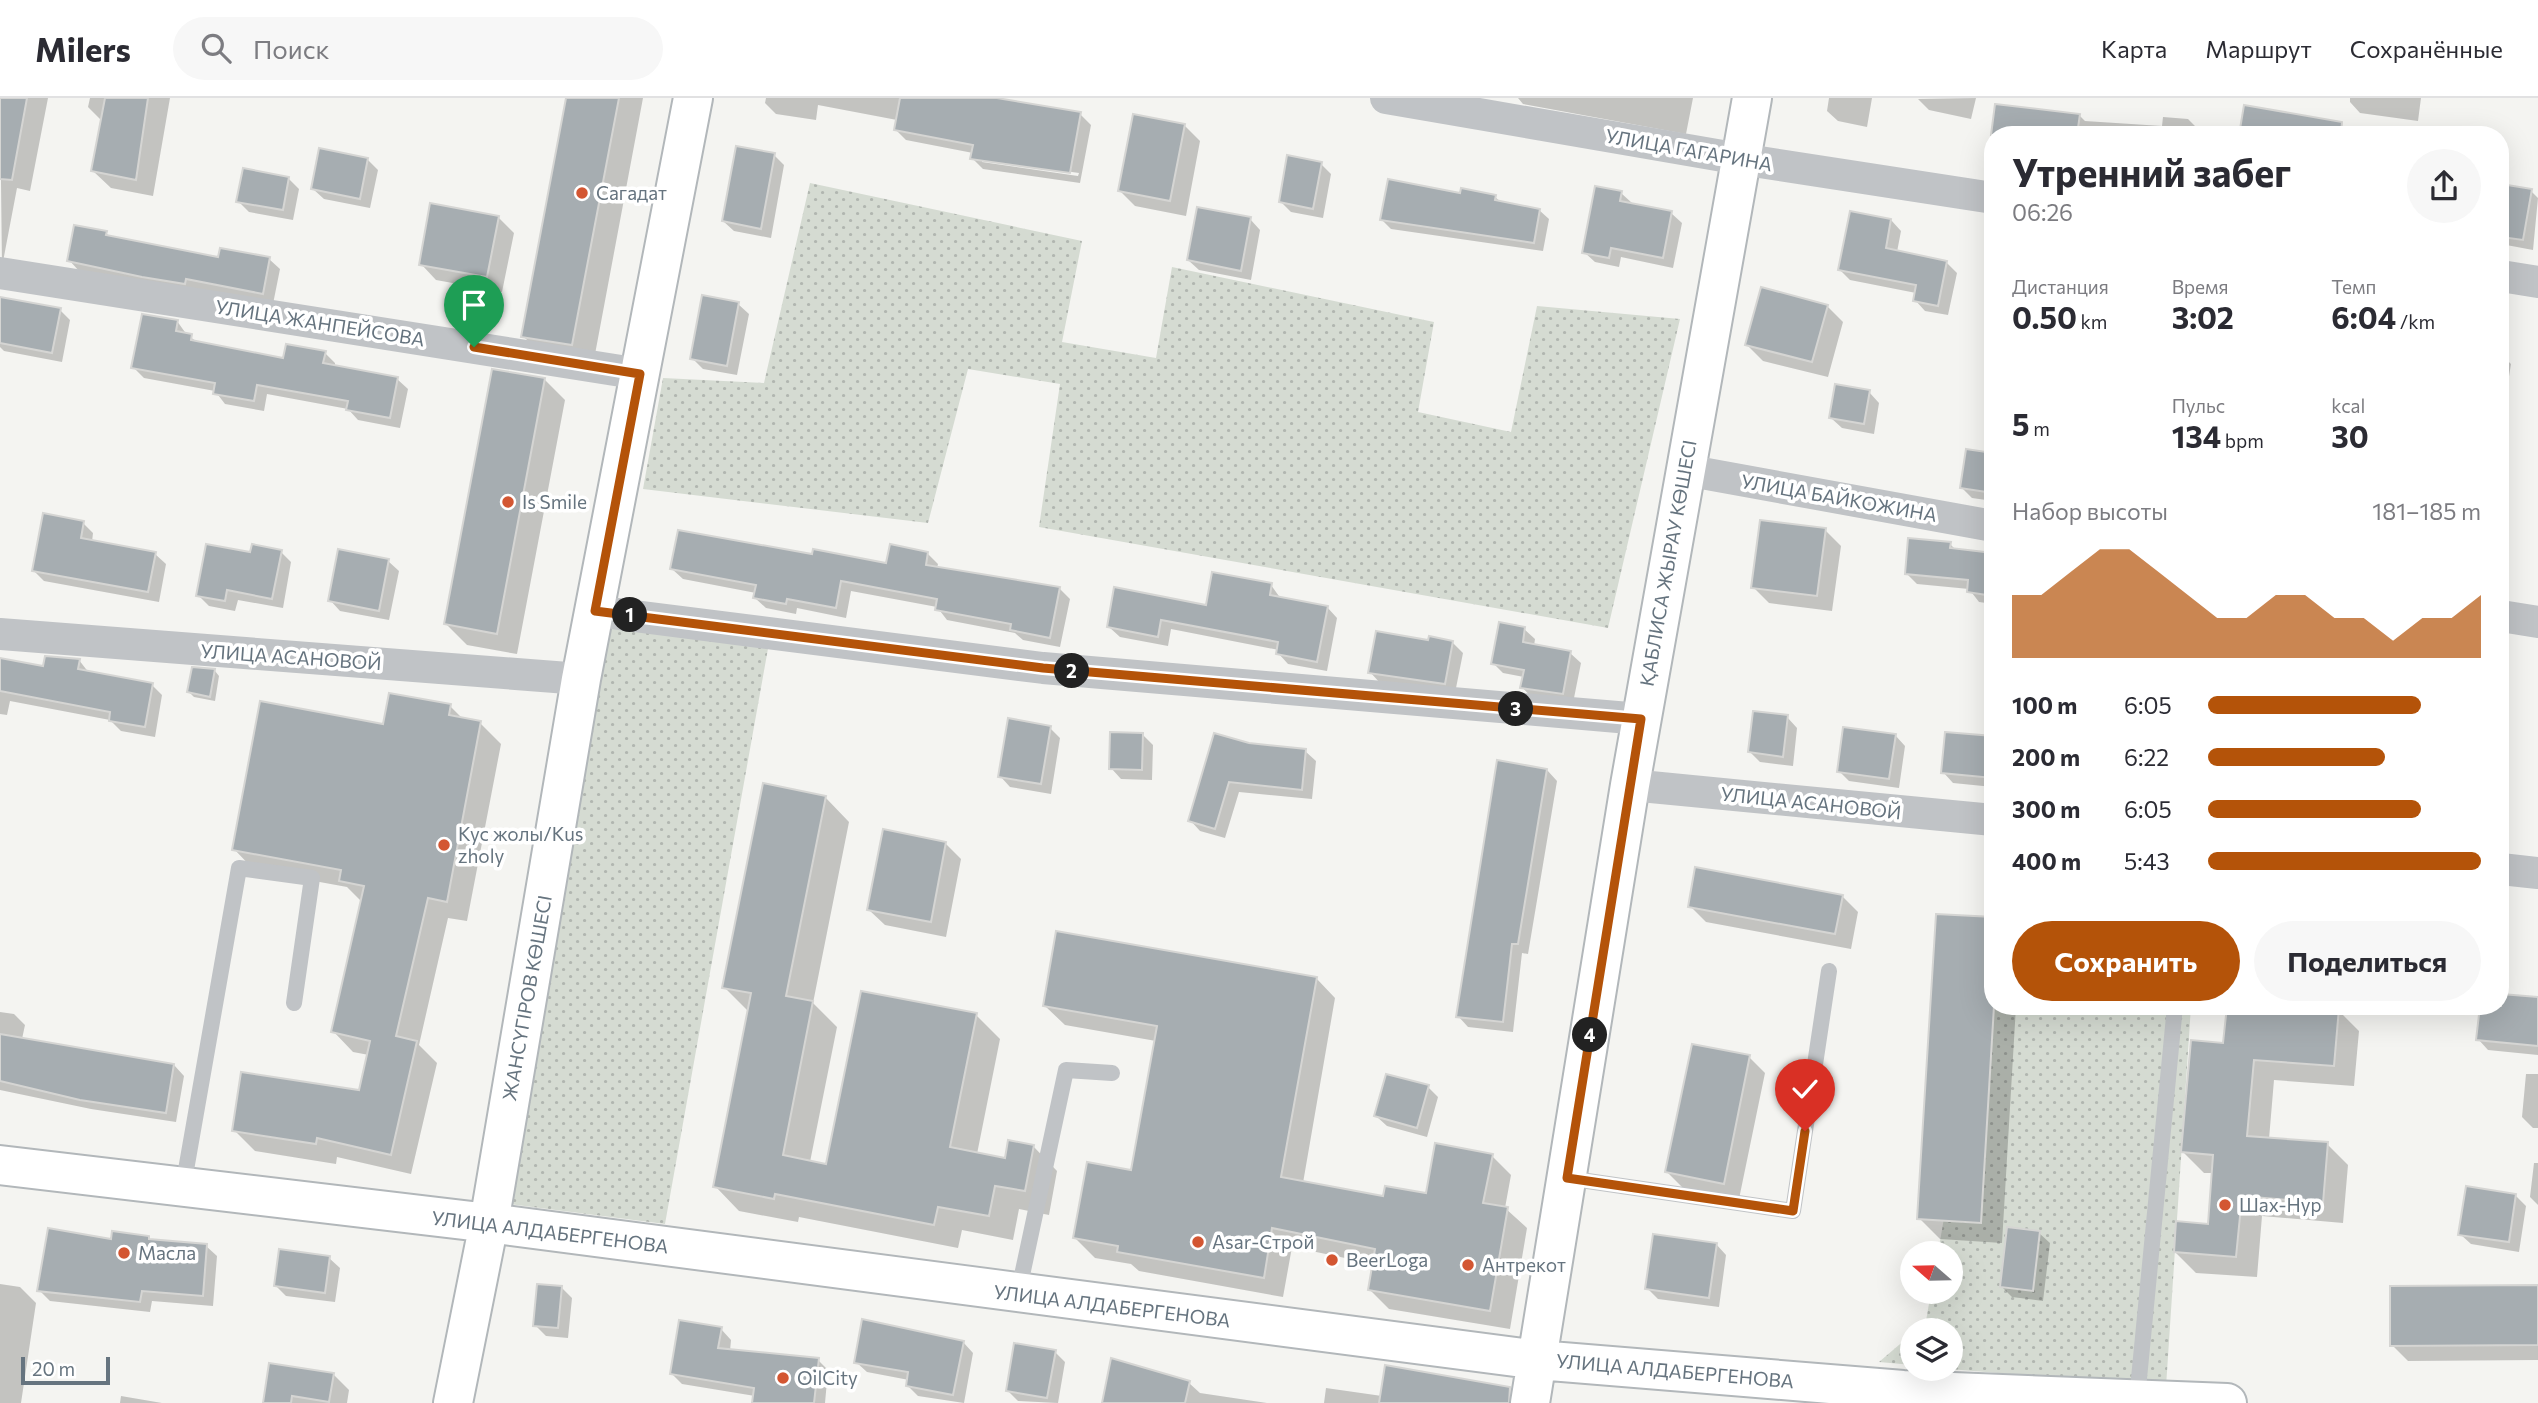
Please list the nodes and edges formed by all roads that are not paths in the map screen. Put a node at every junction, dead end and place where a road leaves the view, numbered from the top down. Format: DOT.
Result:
graph roads {
  1 [pos="693,98"];
  2 [pos="1386,98"];
  3 [pos="1752,98"];
  4 [pos="1740,159"];
  5 [pos="1984,197"];
  6 [pos="0,274"];
  7 [pos="2509,277"];
  8 [pos="2538,282"];
  9 [pos="640,374"];
  10 [pos="1685,470"];
  11 [pos="1984,524"];
  12 [pos="595,611"];
  13 [pos="2509,617"];
  14 [pos="2538,622"];
  15 [pos="0,634"];
  16 [pos="581,679"];
  17 [pos="1641,719"];
  18 [pos="1630,785"];
  19 [pos="1984,819"];
  20 [pos="2509,870"];
  21 [pos="2538,873"];
  22 [pos="1829,971"];
  23 [pos="294,1003"];
  24 [pos="2174,1015"];
  25 [pos="1112,1073"];
  26 [pos="0,1165"];
  27 [pos="1567,1178"];
  28 [pos="183,1187"];
  29 [pos="489,1223"];
  30 [pos="1018,1294"];
  31 [pos="1538,1360"];
  32 [pos="2137,1399"];
  33 [pos="453,1403"];
  34 [pos="1530,1403"];
  35 [pos="2227,1403"];
  1 -- 9 [label="street, ЖАНСҮГІРОВ КӨШЕСІ"];
  2 -- 4 [label="street, УЛИЦА ГАГАРИНА"];
  3 -- 4 [label="street, ҚАБЛИСА ЖЫРАУ КӨШЕСІ"];
  4 -- 5 [label="street, УЛИЦА ГАГАРИНА"];
  4 -- 10 [label="street, ҚАБЛИСА ЖЫРАУ КӨШЕСІ"];
  6 -- 9 [label="street, УЛИЦА ЖАНПЕЙСОВА"];
  7 -- 8 [label="street"];
  9 -- 12 [label="street, ЖАНСҮГІРОВ КӨШЕСІ"];
  10 -- 11 [label="street, УЛИЦА БАЙКОЖИНА"];
  10 -- 17 [label="street, ҚАБЛИСА ЖЫРАУ КӨШЕСІ"];
  12 -- 16 [label="street, ЖАНСҮГІРОВ КӨШЕСІ"];
  12 -- 17 [label="street"];
  13 -- 14 [label="street"];
  15 -- 16 [label="street, УЛИЦА АСАНОВОЙ"];
  16 -- 29 [label="street, ЖАНСҮГІРОВ КӨШЕСІ"];
  17 -- 18 [label="street, ҚАБЛИСА ЖЫРАУ КӨШЕСІ"];
  18 -- 19 [label="street, УЛИЦА АСАНОВОЙ"];
  18 -- 27 [label="street, ҚАБЛИСА ЖЫРАУ КӨШЕСІ"];
  20 -- 21 [label="street"];
  22 -- 27 [label="lane"];
  23 -- 28 [label="lane"];
  24 -- 32 [label="lane"];
  25 -- 30 [label="lane"];
  26 -- 28 [label="street, УЛИЦА АЛДАБЕРГЕНОВА"];
  27 -- 31 [label="street, ҚАБЛИСА ЖЫРАУ КӨШЕСІ"];
  28 -- 29 [label="street, УЛИЦА АЛДАБЕРГЕНОВА"];
  29 -- 30 [label="street, УЛИЦА АЛДАБЕРГЕНОВА"];
  29 -- 33 [label="street, ЖАНСҮГІРОВ КӨШЕСІ"];
  30 -- 31 [label="street, УЛИЦА АЛДАБЕРГЕНОВА"];
  31 -- 32 [label="street, УЛИЦА АЛДАБЕРГЕНОВА"];
  31 -- 34 [label="street, ҚАБЛИСА ЖЫРАУ КӨШЕСІ"];
  32 -- 35 [label="street, УЛИЦА АЛДАБЕРГЕНОВА"];
}
